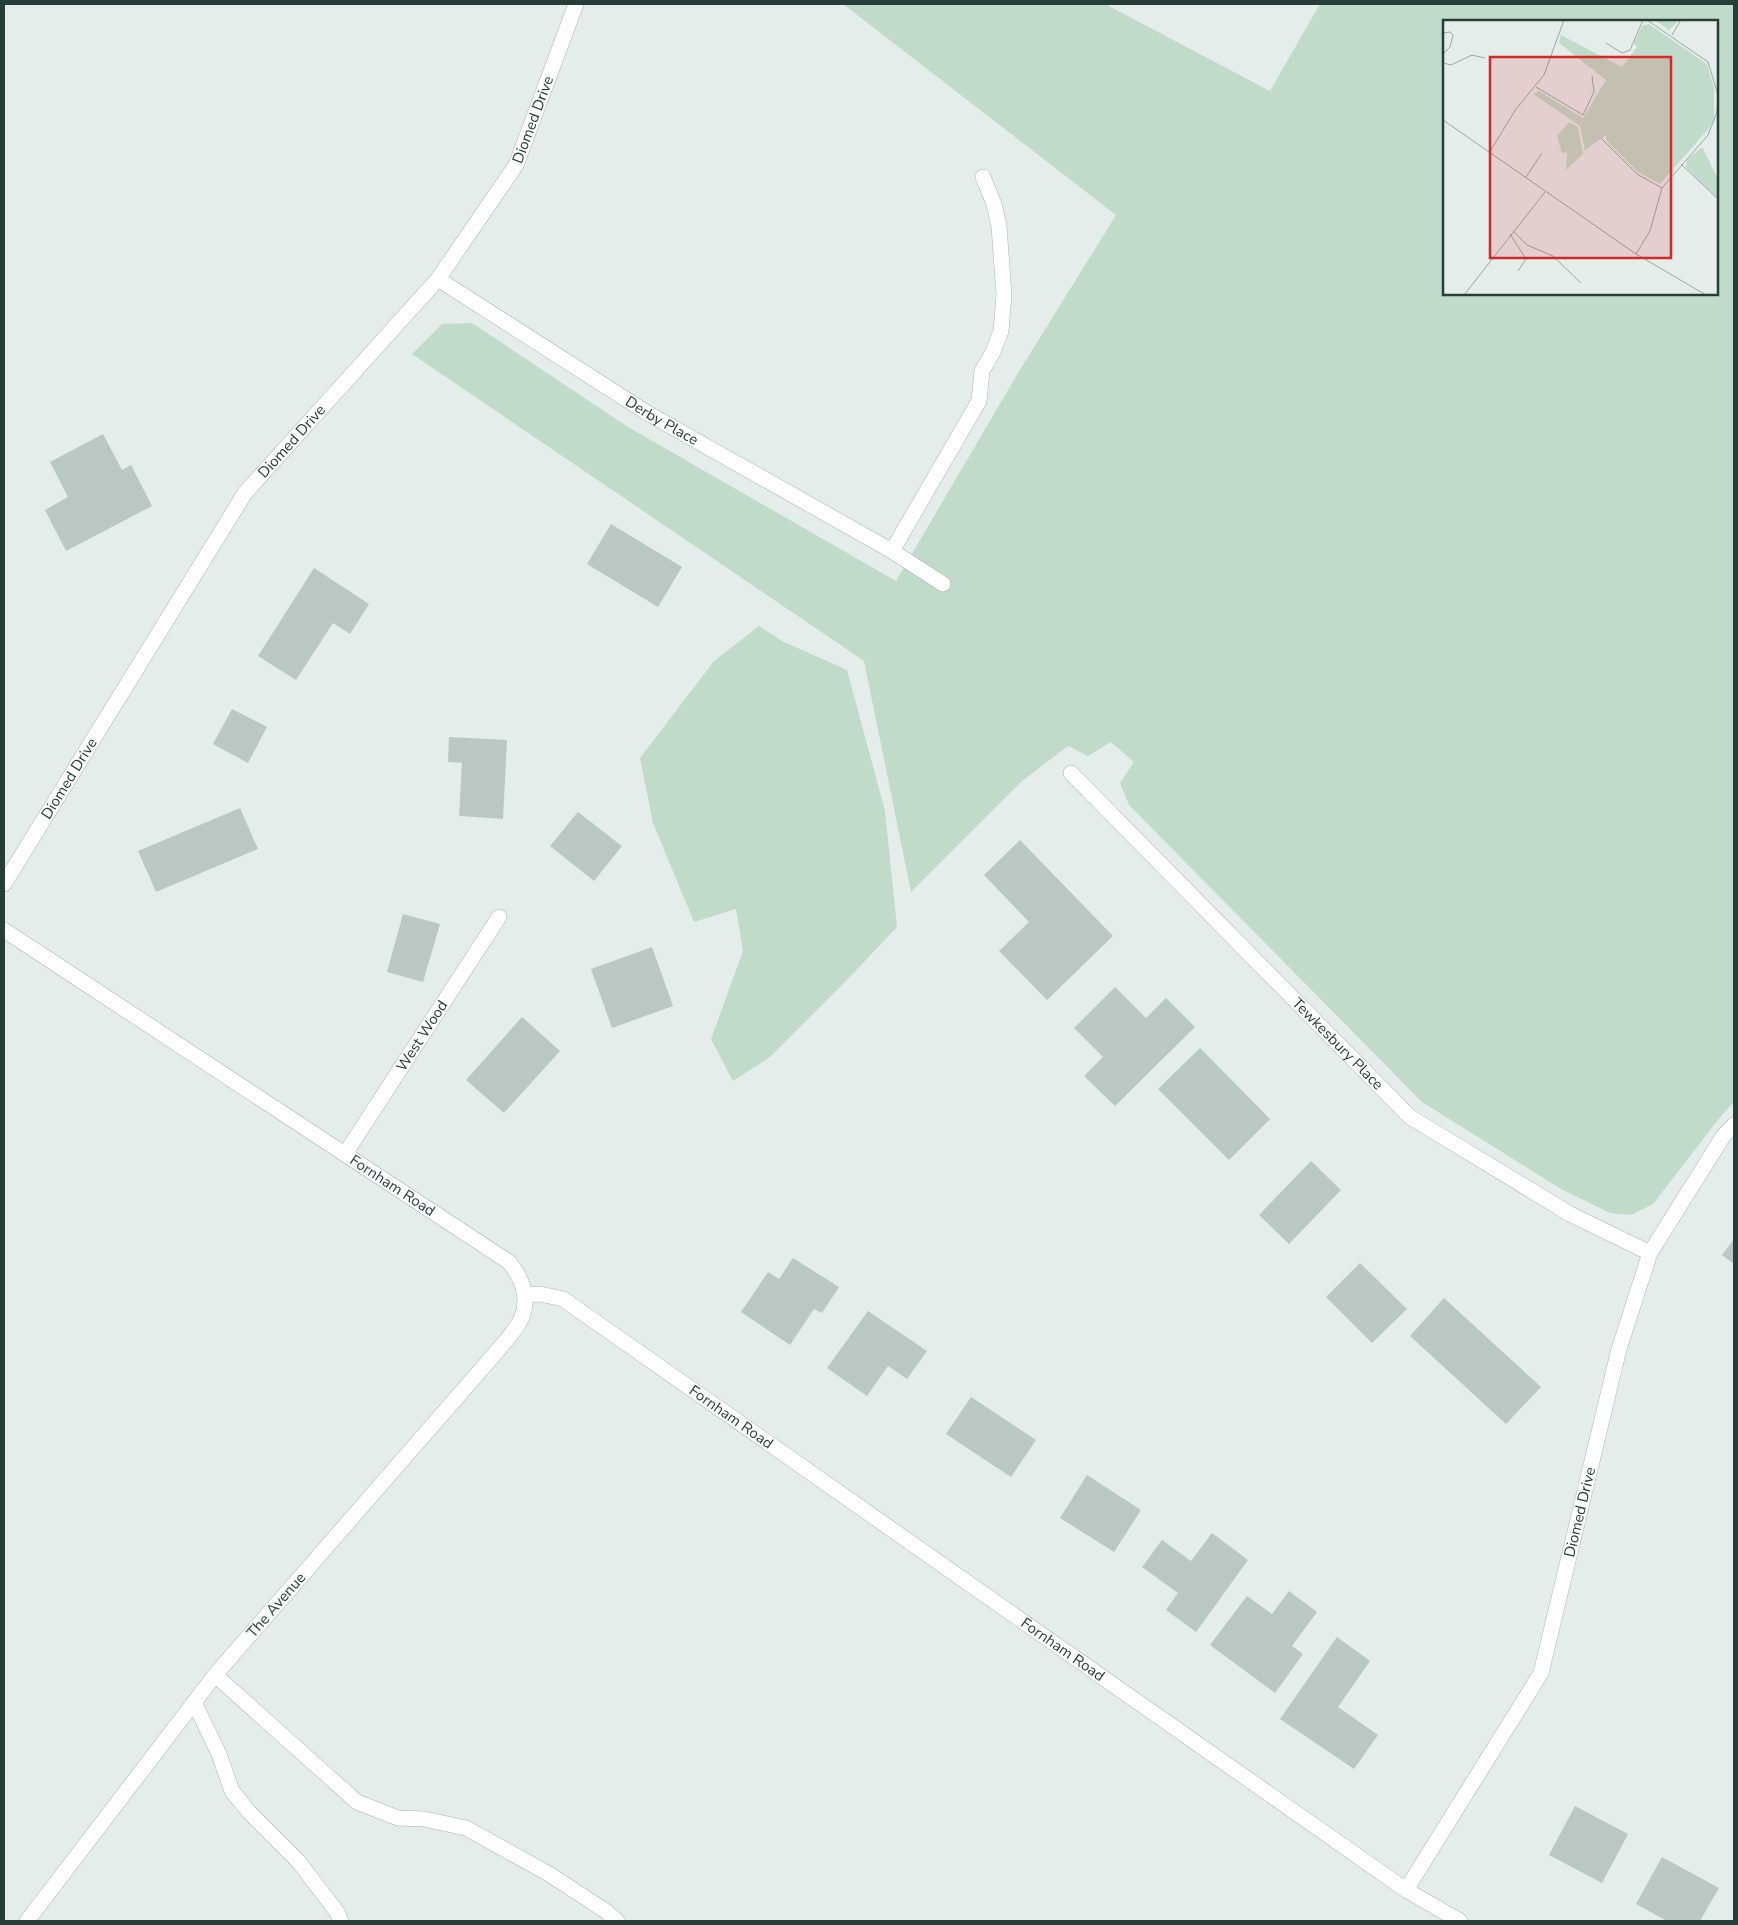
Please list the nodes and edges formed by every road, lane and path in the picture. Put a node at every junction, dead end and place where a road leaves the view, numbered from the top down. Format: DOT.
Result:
graph roads {
  1 [pos="576,4"];
  2 [pos="983,177"];
  3 [pos="438,279"];
  4 [pos="892,551"];
  5 [pos="943,584"];
  6 [pos="1071,773"];
  7 [pos="4,884"];
  8 [pos="499,917"];
  9 [pos="4,930"];
  10 [pos="1734,1125"];
  11 [pos="345,1154"];
  12 [pos="1650,1253"];
  13 [pos="525,1295"];
  14 [pos="215,1674"];
  15 [pos="194,1702"];
  16 [pos="1406,1890"];
  17 [pos="28,1921"];
  18 [pos="341,1921"];
  19 [pos="617,1921"];
  20 [pos="1460,1921"];
  1 -- 3 [label="street, Diomed Drive"];
  2 -- 4 [label="street"];
  3 -- 4 [label="street, Derby Place"];
  3 -- 7 [label="street, Diomed Drive"];
  4 -- 5 [label="street, Derby Place"];
  6 -- 12 [label="street, Tewkesbury Place"];
  8 -- 11 [label="street, West Wood"];
  9 -- 11 [label="street, Fornham Road"];
  10 -- 12 [label="street, Diomed Drive"];
  11 -- 13 [label="street, Fornham Road"];
  12 -- 16 [label="street, Diomed Drive"];
  13 -- 14 [label="street, The Avenue"];
  13 -- 16 [label="street, Fornham Road"];
  14 -- 15 [label="street, The Avenue"];
  14 -- 19 [label="street"];
  15 -- 17 [label="street, The Avenue"];
  15 -- 18 [label="street"];
  16 -- 20 [label="street, Fornham Road"];
}
